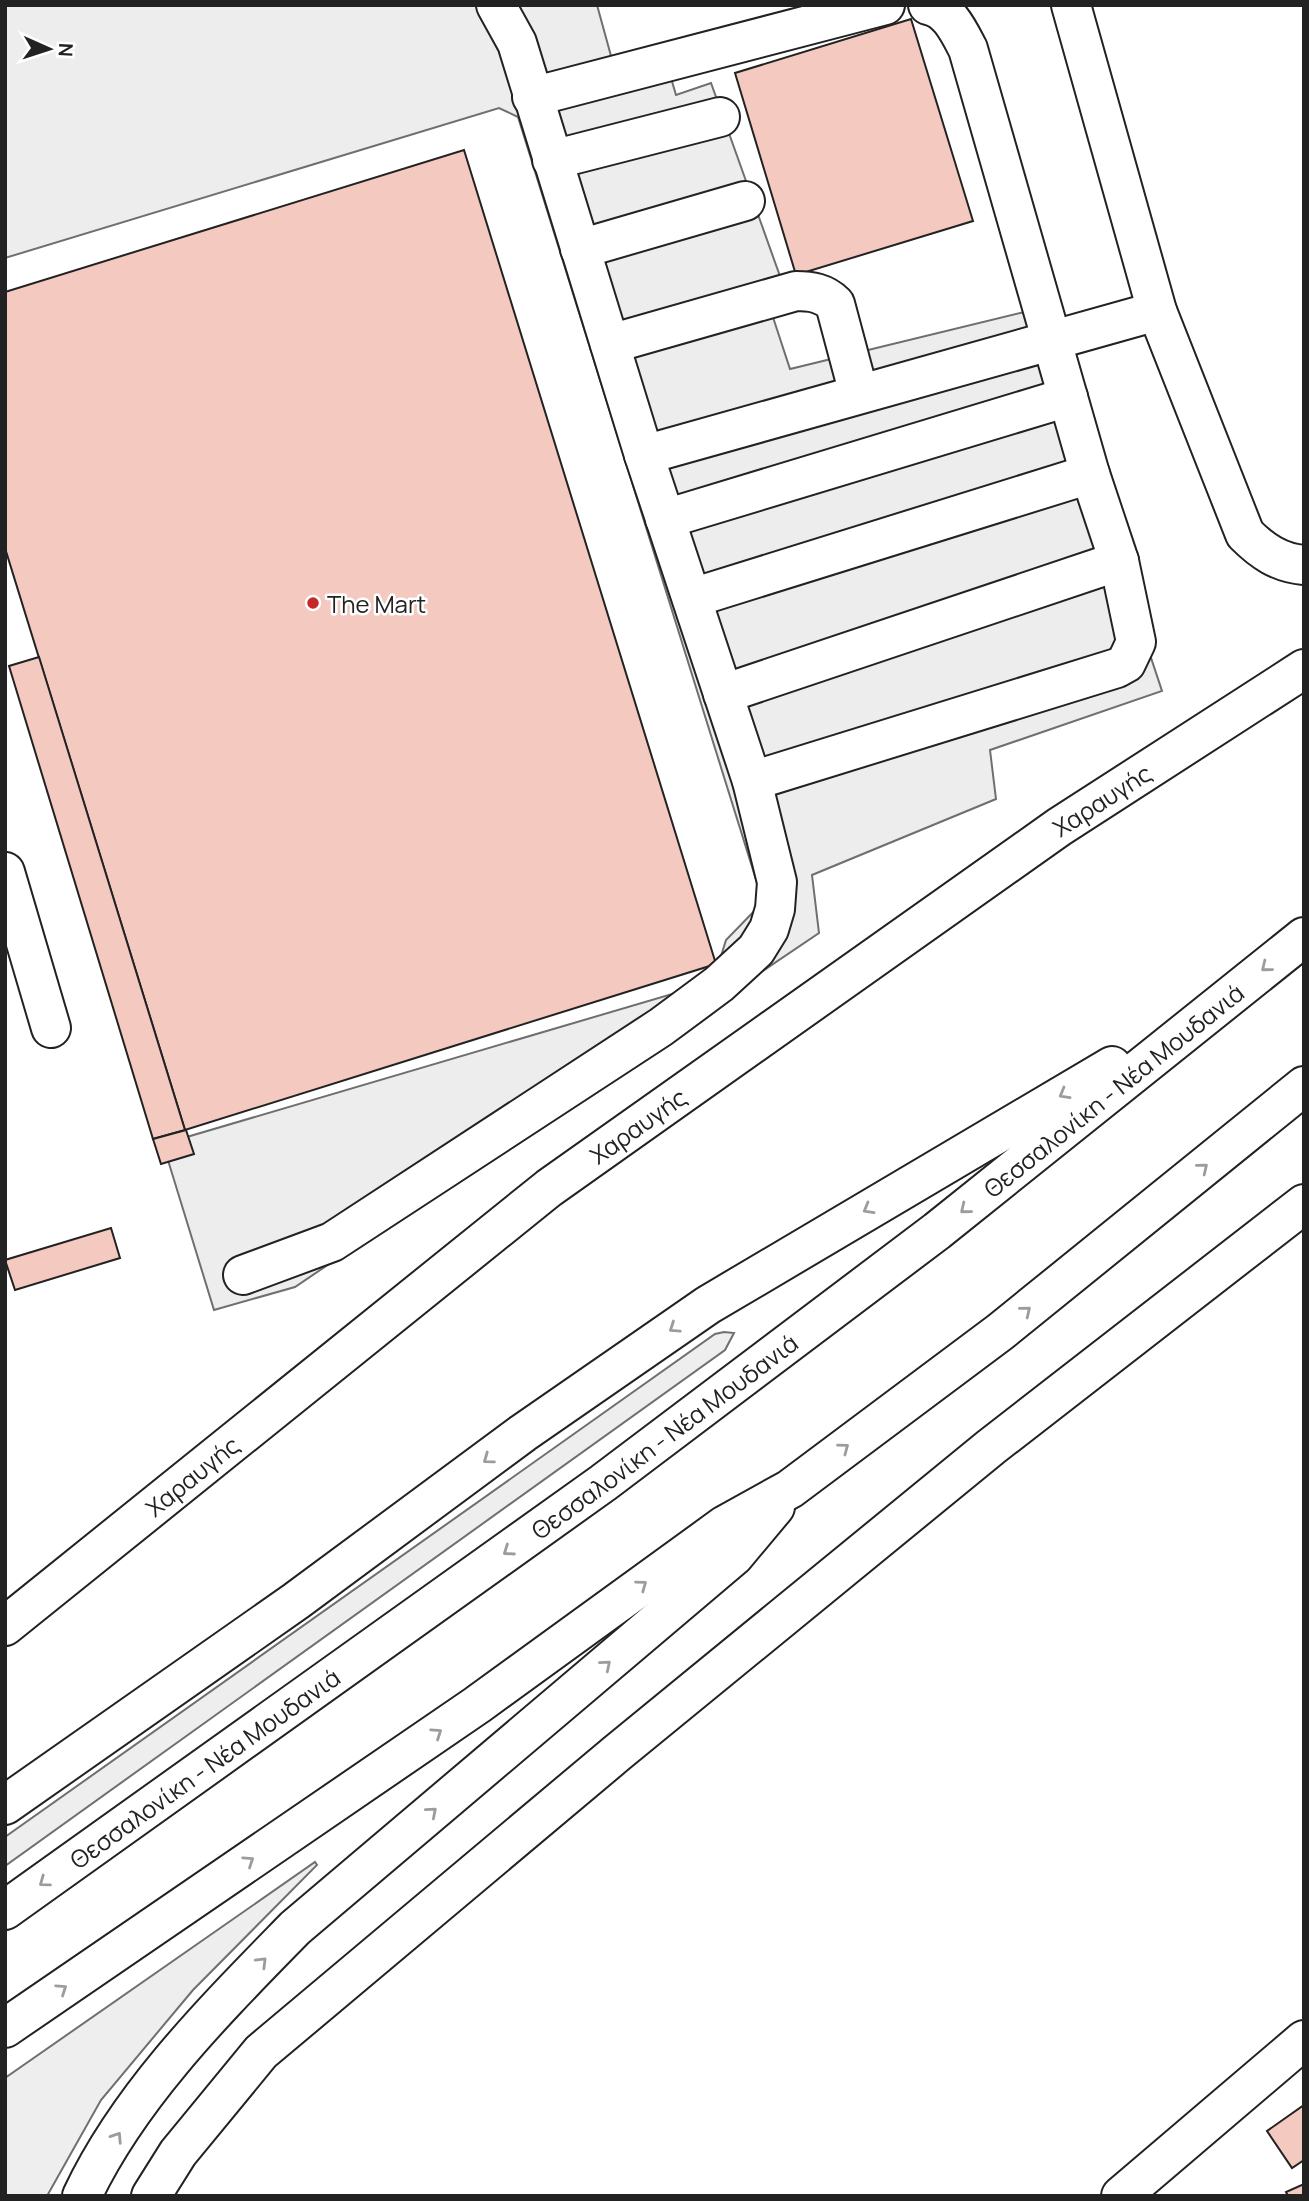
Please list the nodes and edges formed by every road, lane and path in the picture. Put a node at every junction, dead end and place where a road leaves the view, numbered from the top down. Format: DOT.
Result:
graph roads {
  1 [pos="496,5"];
  2 [pos="885,5"];
  3 [pos="928,5"];
  4 [pos="1071,5"];
  5 [pos="532,97"];
  6 [pos="720,117"];
  7 [pos="552,160"];
  8 [pos="745,201"];
  9 [pos="580,249"];
  10 [pos="1157,311"];
  11 [pos="1052,341"];
  12 [pos="610,344"];
  13 [pos="859,394"];
  14 [pos="1068,397"];
  15 [pos="645,455"];
  16 [pos="1090,474"];
  17 [pos="665,519"];
  18 [pos="1119,561"];
  19 [pos="1304,565"];
  20 [pos="692,598"];
  21 [pos="1304,669"];
  22 [pos="723,694"];
  23 [pos="752,781"];
  24 [pos="5,872"];
  25 [pos="1304,937"];
  26 [pos="1228,997"];
  27 [pos="51,1028"];
  28 [pos="1304,1086"];
  29 [pos="1304,1204"];
  30 [pos="243,1275"];
  31 [pos="790,1489"];
  32 [pos="5,1626"];
  33 [pos="6,1804"];
  34 [pos="5,1910"];
  35 [pos="5,2028"];
  36 [pos="1304,2040"];
  37 [pos="82,2196"];
  38 [pos="150,2196"];
  39 [pos="1121,2196"];
  1 -- 5 [label="main road"];
  2 -- 5 [label="main road"];
  3 -- 11 [label="main road"];
  4 -- 10 [label="main road"];
  5 -- 7 [label="main road"];
  6 -- 7 [label="main road"];
  7 -- 9 [label="main road"];
  8 -- 9 [label="main road"];
  9 -- 12 [label="main road"];
  10 -- 11 [label="main road"];
  10 -- 19 [label="main road"];
  11 -- 13 [label="main road"];
  11 -- 14 [label="main road"];
  12 -- 13 [label="main road"];
  12 -- 15 [label="main road"];
  13 -- 15 [label="main road"];
  14 -- 16 [label="main road"];
  14 -- 17 [label="main road"];
  15 -- 17 [label="main road"];
  16 -- 18 [label="main road"];
  16 -- 20 [label="main road"];
  17 -- 20 [label="main road"];
  18 -- 22 [label="main road"];
  18 -- 23 [label="main road"];
  20 -- 22 [label="main road"];
  21 -- 32 [label="main road, Χαραυγής"];
  22 -- 23 [label="main road"];
  23 -- 30 [label="main road"];
  24 -- 27 [label="main road"];
  25 -- 26 [label="main road, Θεσσαλονίκη - Νέα Μουδανιά, one-way"];
  26 -- 33 [label="main road, one-way"];
  26 -- 34 [label="main road, Θεσσαλονίκη - Νέα Μουδανιά, one-way"];
  31 -- 28 [label="main road, one-way"];
  29 -- 38 [label="main road"];
  35 -- 31 [label="main road, one-way"];
  37 -- 31 [label="main road, one-way"];
  36 -- 39 [label="main road"];
}
